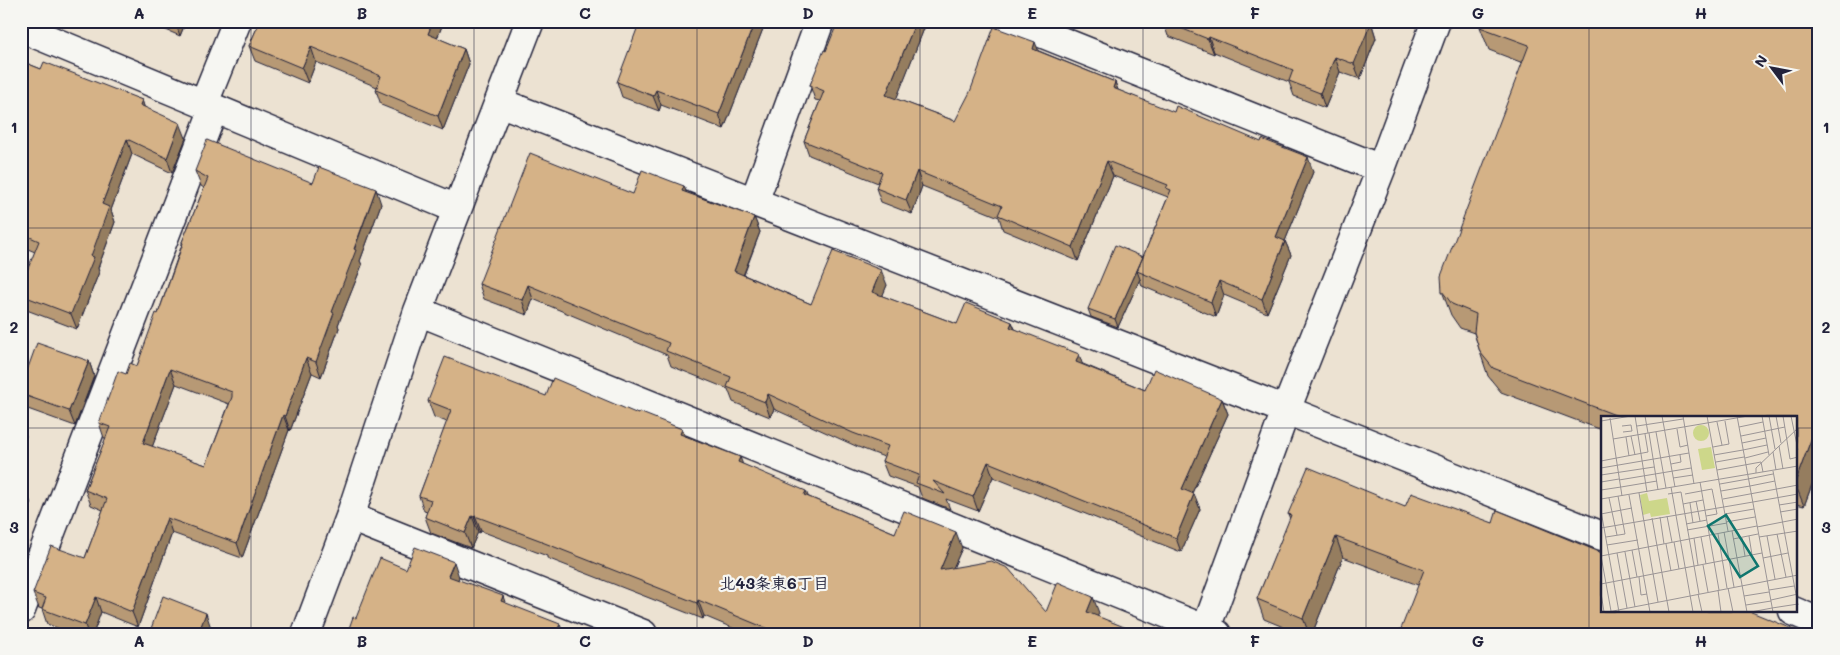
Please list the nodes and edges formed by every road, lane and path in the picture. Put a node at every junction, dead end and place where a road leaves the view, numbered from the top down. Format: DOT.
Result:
graph roads {
  1 [pos="238,21"];
  2 [pos="530,21"];
  3 [pos="820,21"];
  4 [pos="1011,21"];
  5 [pos="1436,21"];
  6 [pos="21,28"];
  7 [pos="499,102"];
  8 [pos="209,106"];
  9 [pos="1381,169"];
  10 [pos="754,202"];
  11 [pos="457,208"];
  12 [pos="418,311"];
  13 [pos="1286,410"];
  14 [pos="350,517"];
  15 [pos="1601,536"];
  16 [pos="21,610"];
  17 [pos="1795,612"];
  18 [pos="1819,622"];
  19 [pos="1209,632"];
  20 [pos="306,634"];
  21 [pos="643,634"];
  1 -- 8 [label="street"];
  2 -- 7 [label="street"];
  3 -- 10 [label="street"];
  4 -- 9 [label="street"];
  5 -- 9 [label="street"];
  6 -- 8 [label="street"];
  7 -- 10 [label="street"];
  7 -- 11 [label="street"];
  8 -- 11 [label="street"];
  8 -- 16 [label="street"];
  9 -- 13 [label="street"];
  10 -- 13 [label="street"];
  11 -- 12 [label="street"];
  12 -- 14 [label="street"];
  12 -- 19 [label="street"];
  13 -- 15 [label="street"];
  13 -- 19 [label="street"];
  14 -- 20 [label="street"];
  14 -- 21 [label="street"];
  17 -- 18 [label="street"];
}
